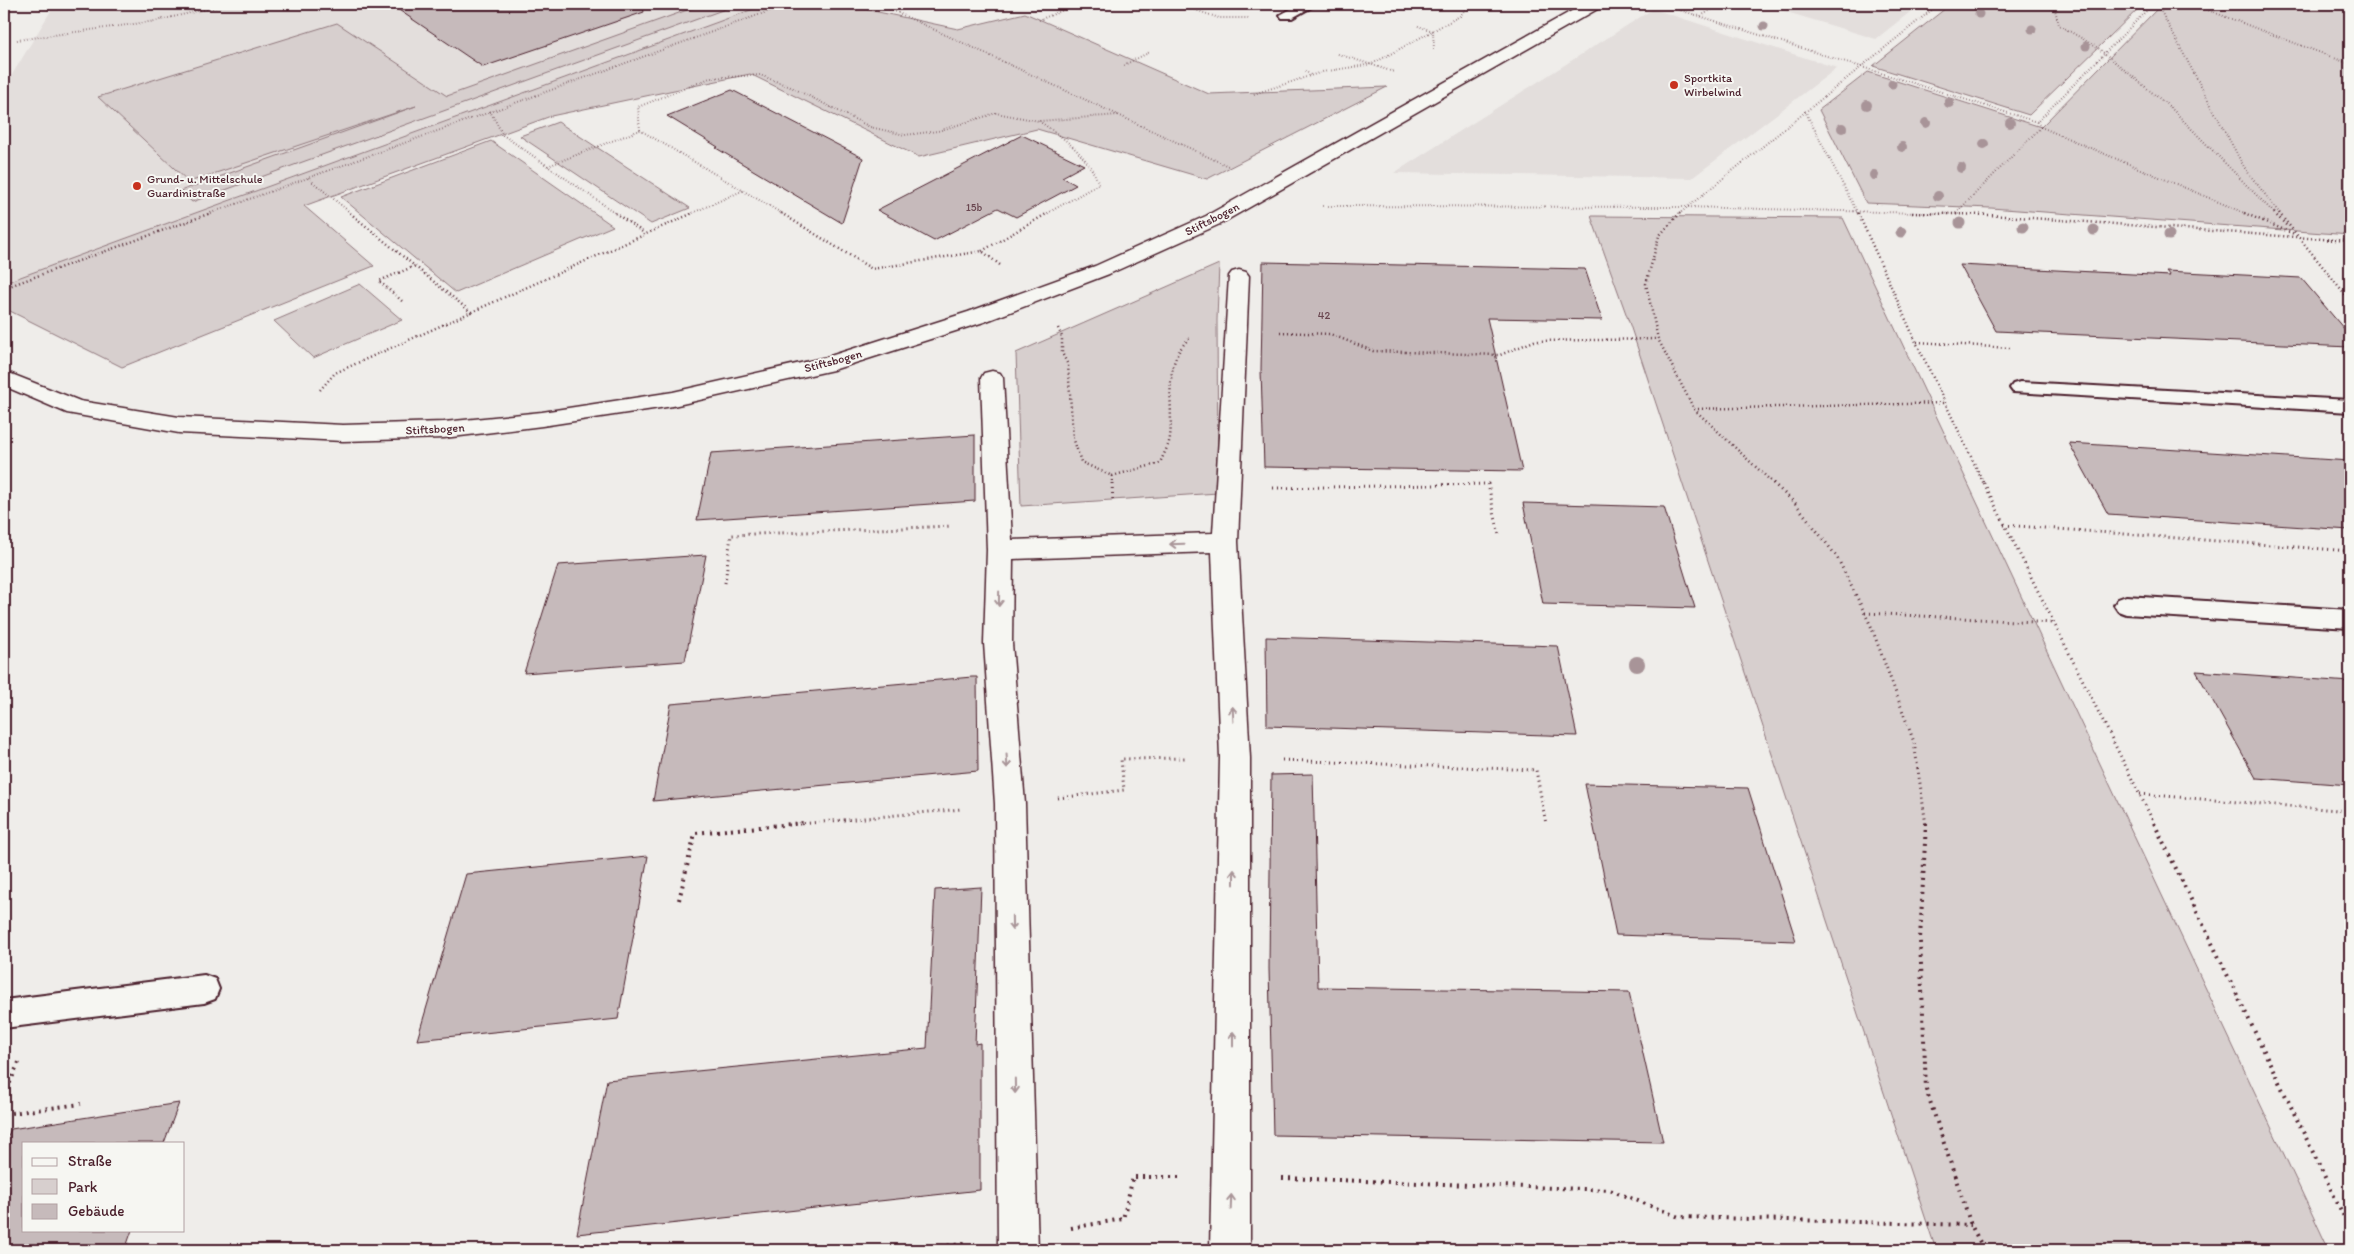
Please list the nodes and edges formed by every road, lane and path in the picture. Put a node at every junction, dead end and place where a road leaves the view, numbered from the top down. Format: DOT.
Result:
graph roads {
  1 [pos="228,4"];
  2 [pos="788,4"];
  3 [pos="878,4"];
  4 [pos="1178,4"];
  5 [pos="1310,4"];
  6 [pos="1469,4"];
  7 [pos="1595,4"];
  8 [pos="1661,4"];
  9 [pos="1720,4"];
  10 [pos="1939,4"];
  11 [pos="2043,4"];
  12 [pos="2155,4"];
  13 [pos="2192,4"];
  14 [pos="1066,9"];
  15 [pos="1287,15"];
  16 [pos="1701,16"];
  17 [pos="1253,18"];
  18 [pos="1039,20"];
  19 [pos="1418,26"];
  20 [pos="1433,31"];
  21 [pos="17,40"];
  22 [pos="1150,52"];
  23 [pos="1338,54"];
  24 [pos="2104,54"];
  25 [pos="1372,64"];
  26 [pos="2350,64"];
  27 [pos="1124,65"];
  28 [pos="1860,67"];
  29 [pos="1305,71"];
  30 [pos="1397,73"];
  31 [pos="1312,76"];
  32 [pos="1254,94"];
  33 [pos="490,110"];
  34 [pos="1805,111"];
  35 [pos="1118,114"];
  36 [pos="1039,121"];
  37 [pos="2037,122"];
  38 [pos="2041,127"];
  39 [pos="640,130"];
  40 [pos="548,166"];
  41 [pos="1230,166"];
  42 [pos="308,177"];
  43 [pos="744,190"];
  44 [pos="1318,206"];
  45 [pos="1685,207"];
  46 [pos="1857,211"];
  47 [pos="1956,214"];
  48 [pos="645,233"];
  49 [pos="2297,236"];
  50 [pos="2350,241"];
  51 [pos="982,250"];
  52 [pos="415,266"];
  53 [pos="1001,266"];
  54 [pos="1239,276"];
  55 [pos="4,288"];
  56 [pos="2350,300"];
  57 [pos="402,302"];
  58 [pos="472,313"];
  59 [pos="1057,326"];
  60 [pos="1237,331"];
  61 [pos="1658,339"];
  62 [pos="4,378"];
  63 [pos="992,378"];
  64 [pos="2020,388"];
  65 [pos="319,392"];
  66 [pos="1946,402"];
  67 [pos="2350,406"];
  68 [pos="1694,409"];
  69 [pos="1230,489"];
  70 [pos="2004,525"];
  71 [pos="1499,535"];
  72 [pos="998,537"];
  73 [pos="1225,542"];
  74 [pos="2350,551"];
  75 [pos="724,583"];
  76 [pos="2126,605"];
  77 [pos="1864,612"];
  78 [pos="2350,619"];
  79 [pos="2054,624"];
  80 [pos="1235,758"];
  81 [pos="2140,794"];
  82 [pos="1010,804"];
  83 [pos="2350,811"];
  84 [pos="1546,824"];
  85 [pos="679,900"];
  86 [pos="204,989"];
  87 [pos="4,1014"];
  88 [pos="81,1104"];
  89 [pos="4,1114"];
  90 [pos="1232,1176"];
  91 [pos="2344,1215"];
  92 [pos="2350,1216"];
  93 [pos="1971,1225"];
  94 [pos="2350,1229"];
  95 [pos="1018,1244"];
  96 [pos="1230,1250"];
  97 [pos="1984,1250"];
  1 -- 21 [label="path"];
  2 -- 33 [label="path"];
  3 -- 35 [label="path"];
  4 -- 17 [label="path"];
  5 -- 15 [label="lane"];
  6 -- 20 [label="path"];
  7 -- 62 [label="street, Stiftsbogen"];
  8 -- 16 [label="path"];
  9 -- 16 [label="path"];
  10 -- 28 [label="path"];
  11 -- 24 [label="path"];
  12 -- 24 [label="path"];
  12 -- 49 [label="path"];
  13 -- 26 [label="path"];
  14 -- 18 [label="path"];
  16 -- 28 [label="path"];
  19 -- 20 [label="path"];
  20 -- 25 [label="path"];
  22 -- 27 [label="path"];
  23 -- 25 [label="path"];
  24 -- 37 [label="path"];
  24 -- 49 [label="path"];
  25 -- 30 [label="path"];
  25 -- 31 [label="path"];
  28 -- 34 [label="path"];
  28 -- 37 [label="path"];
  29 -- 31 [label="path"];
  31 -- 32 [label="path"];
  33 -- 40 [label="path"];
  33 -- 42 [label="path"];
  34 -- 45 [label="path"];
  34 -- 46 [label="path"];
  35 -- 36 [label="path"];
  35 -- 41 [label="path"];
  36 -- 39 [label="path"];
  36 -- 51 [label="path"];
  37 -- 38 [label="path"];
  38 -- 47 [label="path"];
  38 -- 49 [label="path"];
  39 -- 40 [label="path"];
  39 -- 43 [label="path"];
  40 -- 48 [label="path"];
  42 -- 52 [label="path"];
  42 -- 55 [label="path"];
  43 -- 48 [label="path"];
  43 -- 51 [label="path"];
  44 -- 45 [label="path"];
  45 -- 46 [label="path"];
  45 -- 61 [label="path"];
  46 -- 47 [label="path"];
  46 -- 66 [label="path"];
  47 -- 49 [label="path"];
  48 -- 58 [label="path"];
  49 -- 50 [label="path"];
  49 -- 56 [label="path"];
  51 -- 53 [label="path"];
  52 -- 57 [label="path"];
  52 -- 58 [label="path"];
  54 -- 60 [label="street"];
  58 -- 65 [label="path"];
  59 -- 60 [label="path"];
  60 -- 61 [label="path"];
  60 -- 69 [label="street"];
  61 -- 68 [label="path"];
  63 -- 72 [label="street"];
  64 -- 67 [label="lane"];
  66 -- 68 [label="path"];
  66 -- 70 [label="path"];
  68 -- 77 [label="path"];
  69 -- 71 [label="path"];
  69 -- 73 [label="street"];
  70 -- 74 [label="path"];
  70 -- 79 [label="path"];
  73 -- 72 [label="street, one-way"];
  72 -- 75 [label="path"];
  72 -- 82 [label="street, one-way"];
  80 -- 73 [label="street, one-way"];
  76 -- 78 [label="lane"];
  77 -- 79 [label="path"];
  77 -- 93 [label="path"];
  79 -- 81 [label="path"];
  80 -- 82 [label="path"];
  80 -- 84 [label="path"];
  90 -- 80 [label="street, one-way"];
  81 -- 83 [label="path"];
  81 -- 91 [label="path"];
  82 -- 85 [label="path"];
  82 -- 95 [label="street, one-way"];
  86 -- 87 [label="lane"];
  88 -- 89 [label="path"];
  90 -- 93 [label="path"];
  90 -- 95 [label="path"];
  96 -- 90 [label="street, one-way"];
  91 -- 92 [label="path"];
  91 -- 94 [label="path"];
  93 -- 97 [label="path"];
}
